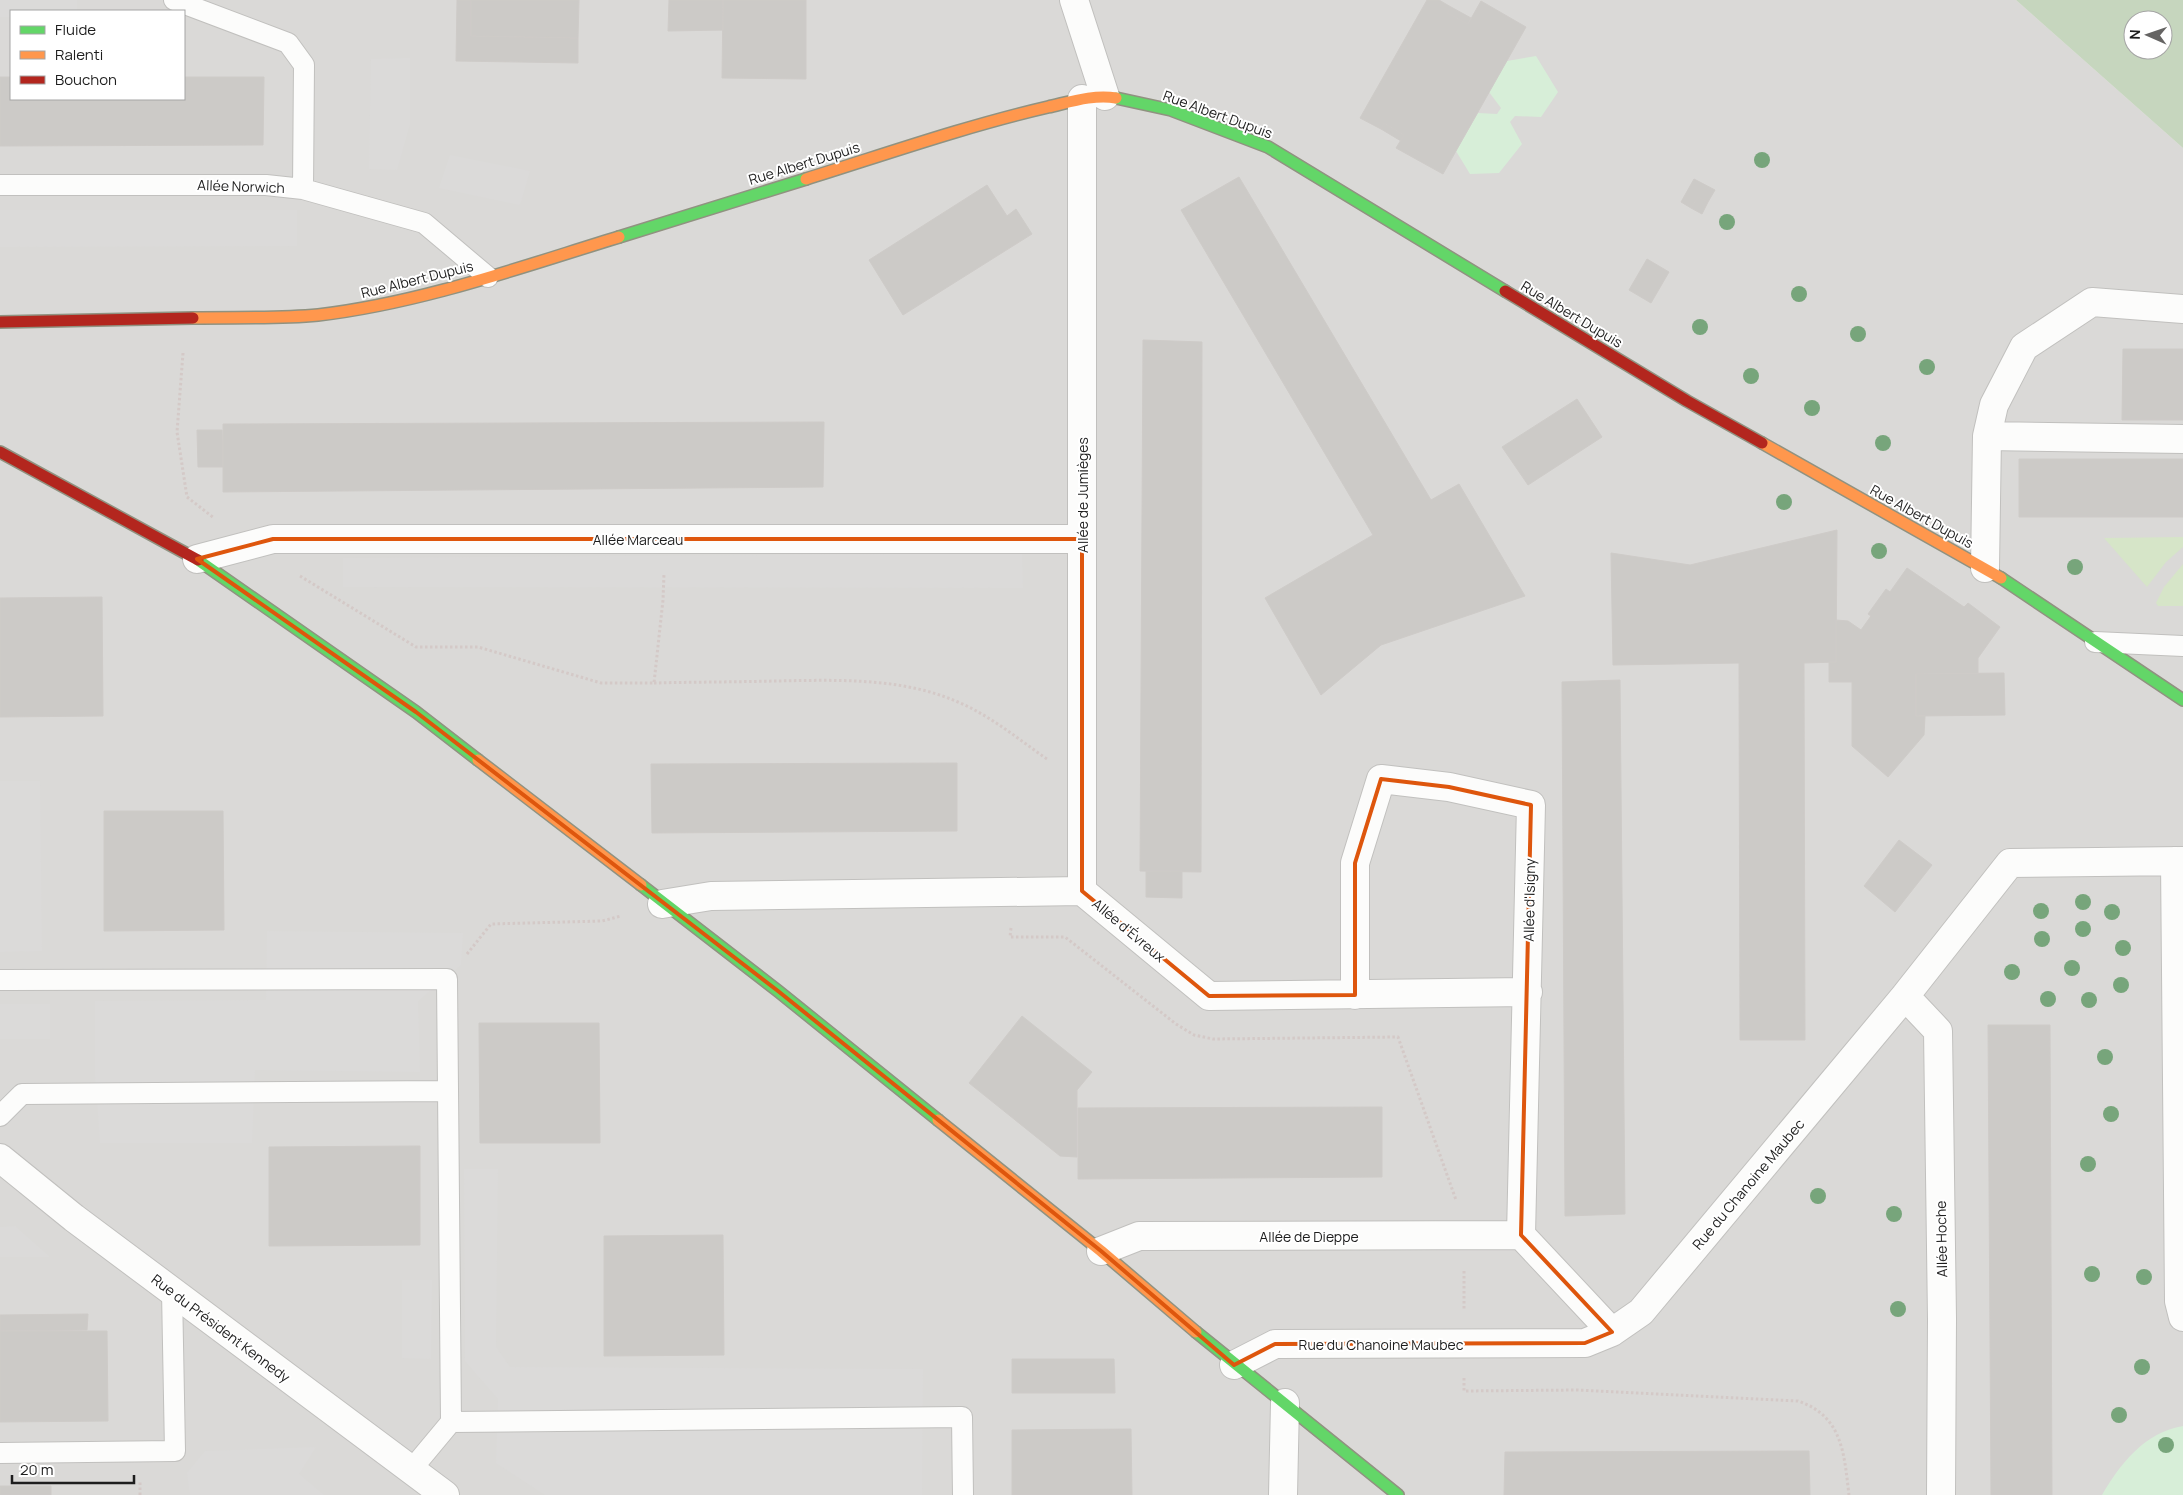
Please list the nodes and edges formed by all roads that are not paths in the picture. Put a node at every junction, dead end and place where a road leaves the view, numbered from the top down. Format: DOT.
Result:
graph roads {
  1 [pos="174,0"];
  2 [pos="1074,0"];
  3 [pos="1093,97"];
  4 [pos="0,185"];
  5 [pos="303,189"];
  6 [pos="488,277"];
  7 [pos="2183,309"];
  8 [pos="4,321"];
  9 [pos="0,330"];
  10 [pos="1986,436"];
  11 [pos="2183,439"];
  12 [pos="0,452"];
  13 [pos="1082,538"];
  14 [pos="197,559"];
  15 [pos="1985,568"];
  16 [pos="2095,642"];
  17 [pos="2183,646"];
  18 [pos="2183,700"];
  19 [pos="2179,861"];
  20 [pos="1082,891"];
  21 [pos="662,904"];
  22 [pos="0,980"];
  23 [pos="1528,992"];
  24 [pos="1355,995"];
  25 [pos="1904,996"];
  26 [pos="447,1091"];
  27 [pos="0,1116"];
  28 [pos="0,1158"];
  29 [pos="1521,1235"];
  30 [pos="1101,1251"];
  31 [pos="172,1291"];
  32 [pos="2183,1317"];
  33 [pos="1612,1332"];
  34 [pos="1234,1365"];
  35 [pos="1285,1404"];
  36 [pos="451,1422"];
  37 [pos="0,1453"];
  38 [pos="411,1470"];
  39 [pos="1383,1490"];
  40 [pos="445,1495"];
  41 [pos="963,1495"];
  42 [pos="1283,1495"];
  43 [pos="1941,1495"];
  1 -- 5 [label="lane"];
  2 -- 3 [label="street, Allée de Jumièges"];
  3 -- 6 [label="street, Rue Albert Dupuis"];
  3 -- 13 [label="street, Allée de Jumièges"];
  3 -- 15 [label="street, Rue Albert Dupuis"];
  4 -- 5 [label="lane, Allée Norwich"];
  5 -- 6 [label="lane, Allée Norwich"];
  6 -- 8 [label="street, Rue Albert Dupuis"];
  7 -- 10 [label="street"];
  8 -- 9 [label="street"];
  10 -- 11 [label="street"];
  10 -- 15 [label="street"];
  12 -- 14 [label="street"];
  13 -- 14 [label="street, Allée Marceau"];
  13 -- 20 [label="street, Allée de Jumièges"];
  14 -- 21 [label="street"];
  15 -- 16 [label="street, Rue Albert Dupuis"];
  16 -- 17 [label="lane"];
  16 -- 18 [label="street, Rue Albert Dupuis"];
  19 -- 25 [label="street, Rue du Chanoine Maubec"];
  19 -- 32 [label="street"];
  20 -- 21 [label="street, Allée d'Évreux"];
  20 -- 24 [label="street, Allée d'Évreux"];
  21 -- 30 [label="street"];
  22 -- 26 [label="lane"];
  23 -- 24 [label="street, Allée d'Évreux"];
  23 -- 24 [label="street, Allée d'Isigny"];
  23 -- 29 [label="street, Allée d'Isigny"];
  25 -- 33 [label="street, Rue du Chanoine Maubec"];
  25 -- 43 [label="street, Allée Hoche"];
  26 -- 27 [label="lane"];
  26 -- 36 [label="lane"];
  28 -- 31 [label="street, Rue du Président Kennedy"];
  29 -- 30 [label="street, Allée de Dieppe"];
  29 -- 33 [label="street"];
  30 -- 34 [label="street"];
  31 -- 37 [label="lane"];
  31 -- 38 [label="street, Rue du Président Kennedy"];
  33 -- 34 [label="street, Rue du Chanoine Maubec"];
  34 -- 35 [label="street"];
  35 -- 39 [label="street"];
  35 -- 42 [label="street"];
  36 -- 38 [label="lane"];
  36 -- 41 [label="lane"];
  38 -- 40 [label="street, Rue du Président Kennedy"];
}
